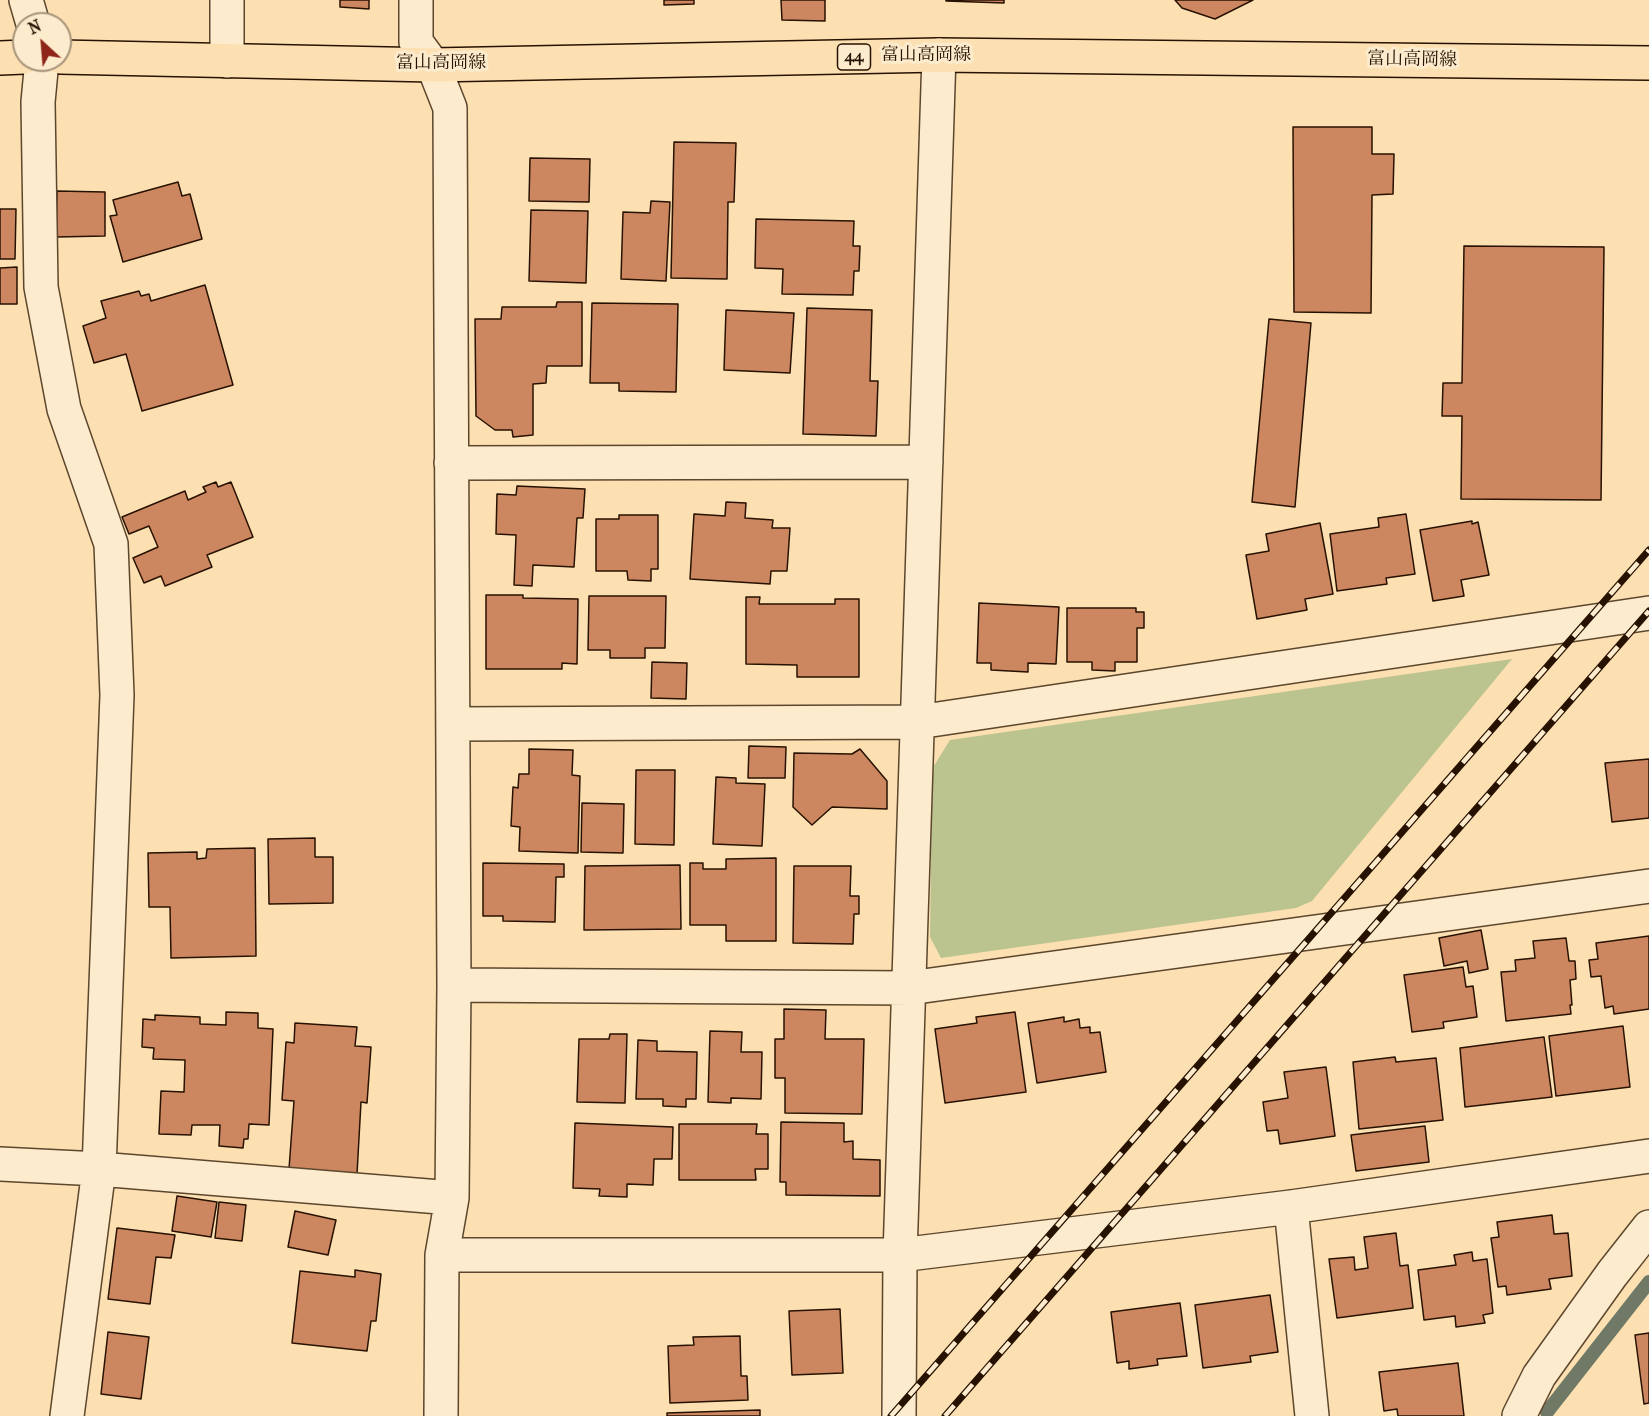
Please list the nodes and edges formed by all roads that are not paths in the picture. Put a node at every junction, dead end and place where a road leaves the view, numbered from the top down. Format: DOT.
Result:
graph roads {
  1 [pos="227,0"];
  2 [pos="416,0"];
  3 [pos="939,55"];
  4 [pos="72,57"];
  5 [pos="227,61"];
  6 [pos="1649,63"];
  7 [pos="433,65"];
  8 [pos="41,72"];
  9 [pos="926,462"];
  10 [pos="451,463"];
  11 [pos="1649,613"];
  12 [pos="918,722"];
  13 [pos="453,724"];
  14 [pos="1649,886"];
  15 [pos="454,986"];
  16 [pos="909,988"];
  17 [pos="1649,1156"];
  18 [pos="0,1164"];
  19 [pos="99,1169"];
  20 [pos="452,1198"];
  21 [pos="1291,1207"];
  22 [pos="1649,1227"];
  23 [pos="442,1255"];
  24 [pos="900,1255"];
  25 [pos="67,1416"];
  26 [pos="441,1416"];
  27 [pos="899,1416"];
  28 [pos="1312,1416"];
  29 [pos="1520,1416"];
  1 -- 5 [label="street"];
  2 -- 7 [label="street"];
  3 -- 6 [label="main road, 富山高岡線 / 44"];
  3 -- 7 [label="main road, 富山高岡線 / 44"];
  3 -- 9 [label="street"];
  4 -- 5 [label="main road, 富山高岡線 / 44"];
  5 -- 7 [label="main road, 富山高岡線 / 44"];
  7 -- 10 [label="street"];
  8 -- 19 [label="street"];
  9 -- 10 [label="street"];
  9 -- 12 [label="street"];
  10 -- 13 [label="street"];
  11 -- 12 [label="street"];
  12 -- 13 [label="street"];
  12 -- 16 [label="street"];
  13 -- 15 [label="street"];
  14 -- 16 [label="street"];
  15 -- 16 [label="street"];
  15 -- 20 [label="street"];
  16 -- 24 [label="street"];
  17 -- 21 [label="street"];
  18 -- 19 [label="street"];
  19 -- 20 [label="street"];
  19 -- 25 [label="street"];
  20 -- 23 [label="street"];
  21 -- 24 [label="street"];
  21 -- 28 [label="street"];
  22 -- 29 [label="street"];
  23 -- 24 [label="street"];
  23 -- 26 [label="street"];
  24 -- 27 [label="street"];
}
